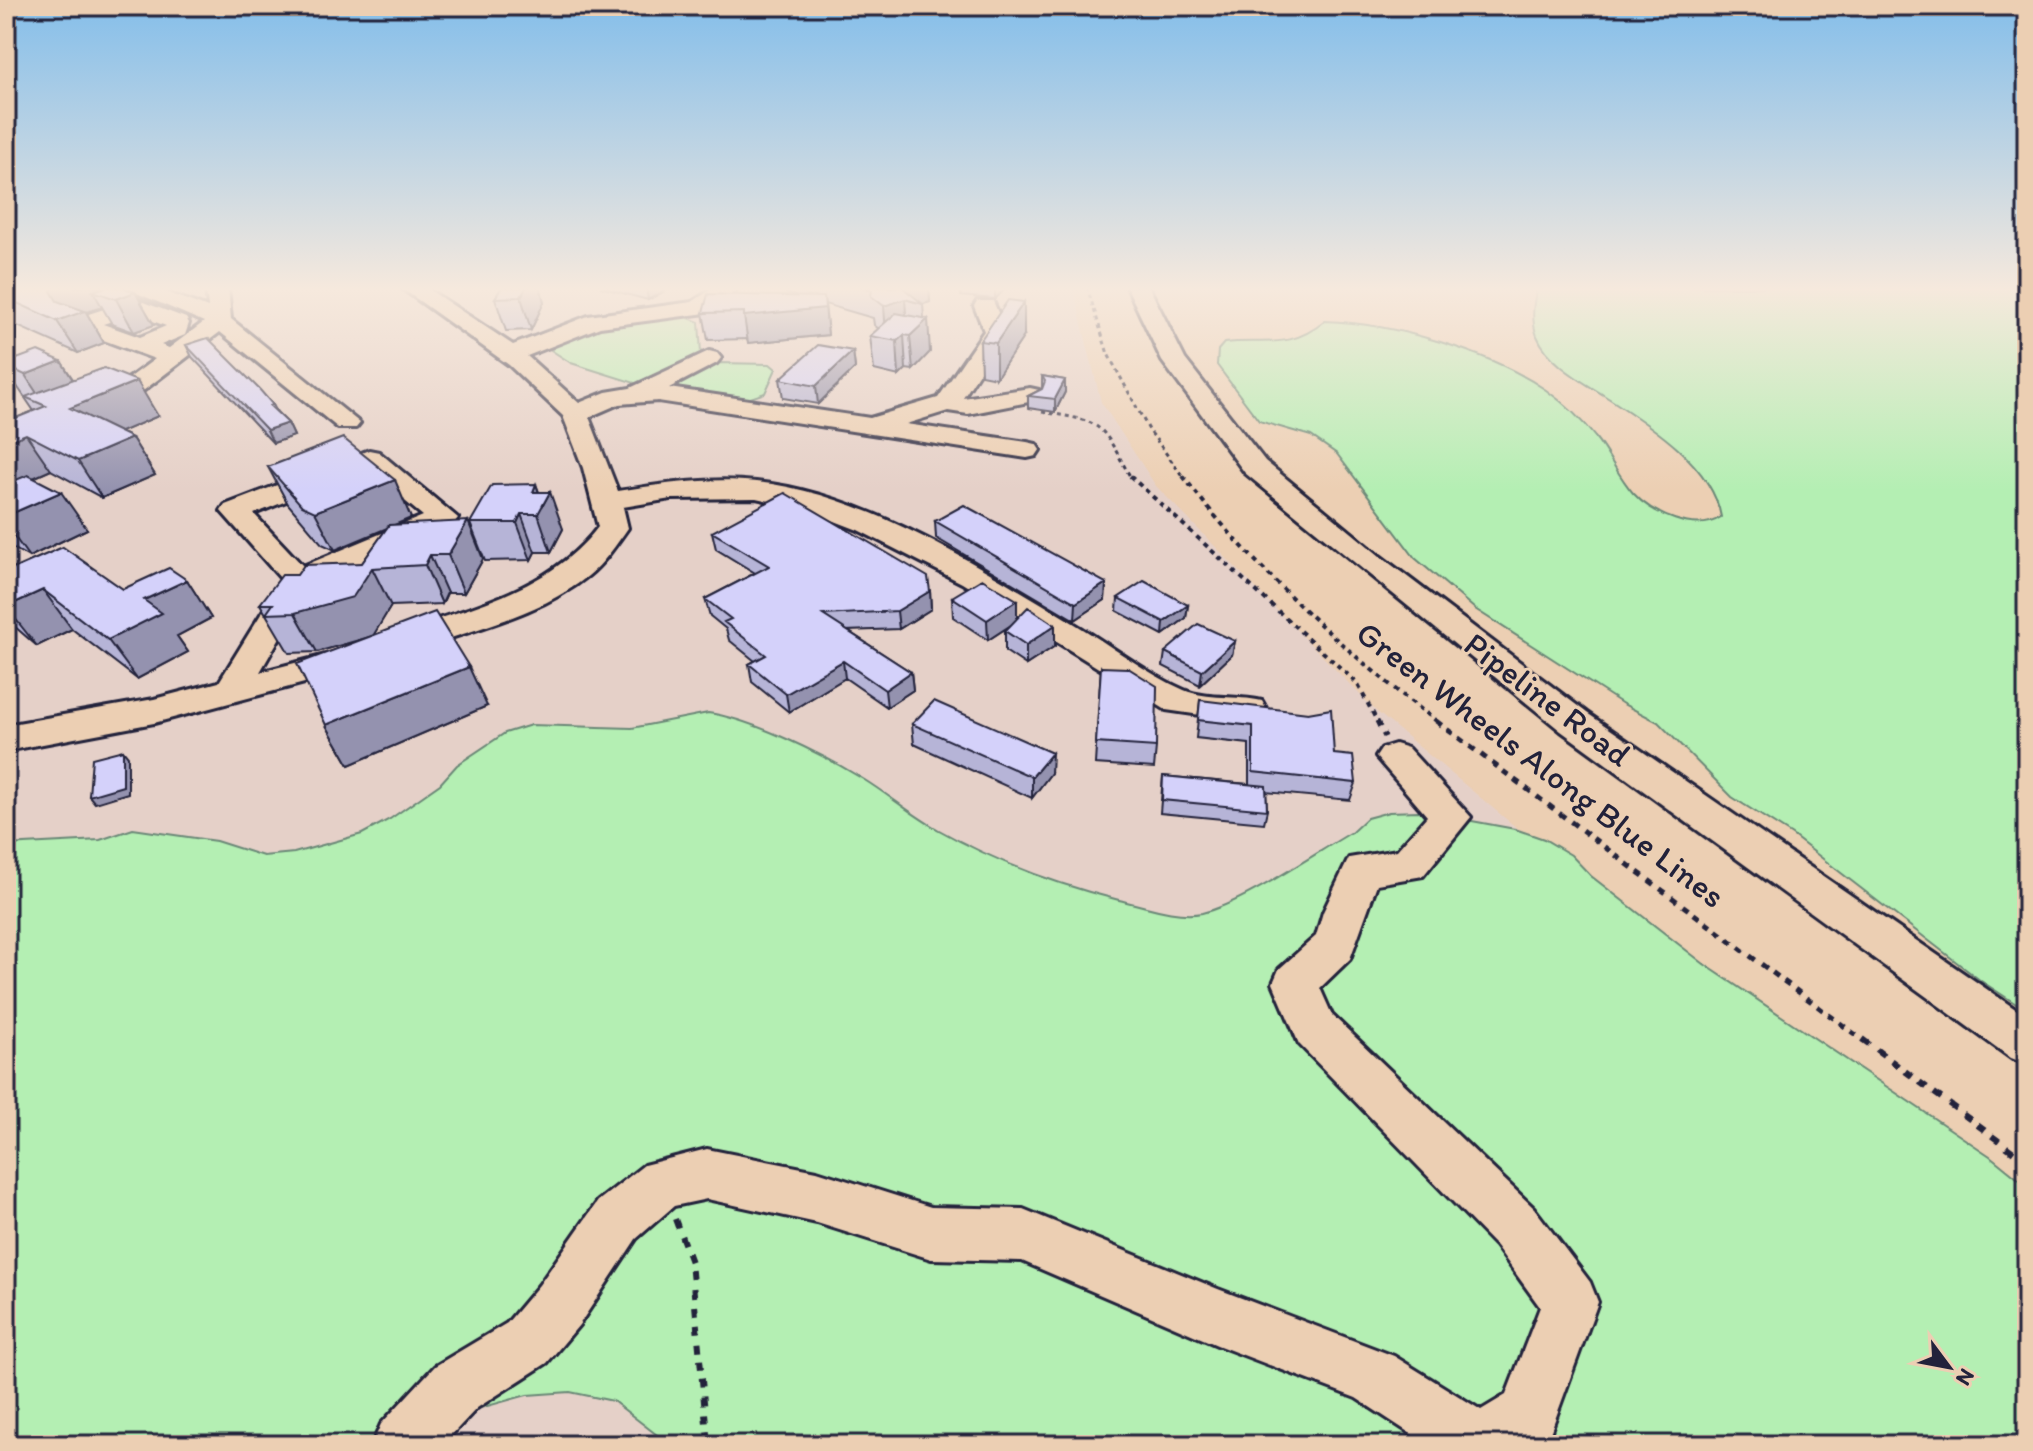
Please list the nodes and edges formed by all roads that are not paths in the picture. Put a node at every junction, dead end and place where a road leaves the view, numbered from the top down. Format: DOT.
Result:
graph roads {
  1 [pos="166,355"];
  2 [pos="262,355"];
  3 [pos="507,355"];
  4 [pos="525,355"];
  5 [pos="979,355"];
  6 [pos="1171,355"];
  7 [pos="169,356"];
  8 [pos="709,358"];
  9 [pos="515,360"];
  10 [pos="634,395"];
  11 [pos="947,403"];
  12 [pos="1034,403"];
  13 [pos="575,414"];
  14 [pos="347,423"];
  15 [pos="869,427"];
  16 [pos="6,439"];
  17 [pos="1027,450"];
  18 [pos="609,501"];
  19 [pos="298,579"];
  20 [pos="231,691"];
  21 [pos="1288,714"];
  22 [pos="6,738"];
  23 [pos="1395,757"];
  24 [pos="2027,1043"];
  25 [pos="402,1445"];
  1 -- 7 [label="lane"];
  2 -- 14 [label="lane"];
  3 -- 9 [label="lane"];
  4 -- 9 [label="lane"];
  5 -- 11 [label="lane"];
  6 -- 24 [label="lane, Pipeline Road"];
  7 -- 16 [label="lane"];
  8 -- 10 [label="lane"];
  9 -- 10 [label="lane"];
  9 -- 13 [label="lane"];
  10 -- 13 [label="lane"];
  10 -- 15 [label="lane"];
  11 -- 12 [label="lane"];
  11 -- 15 [label="lane"];
  13 -- 18 [label="lane"];
  15 -- 17 [label="lane"];
  18 -- 20 [label="lane"];
  18 -- 21 [label="lane"];
  19 -- 19 [label="lane"];
  19 -- 20 [label="lane"];
  20 -- 22 [label="lane"];
  23 -- 25 [label="lane"];
}
